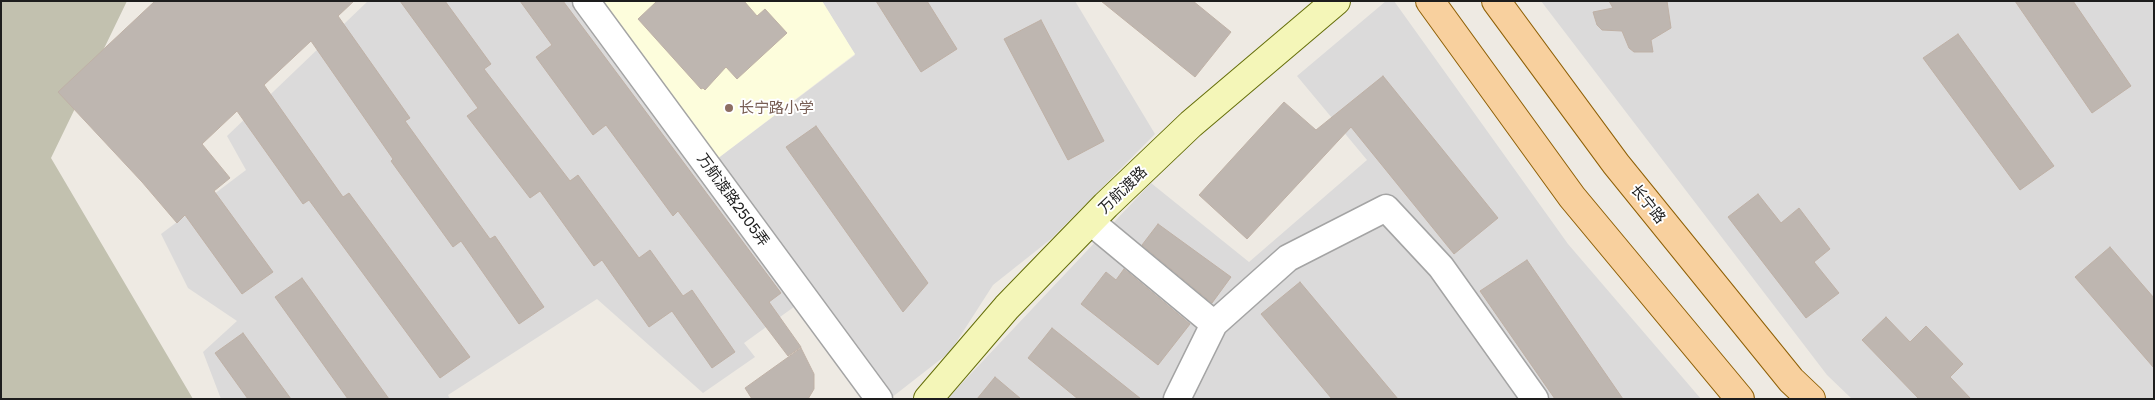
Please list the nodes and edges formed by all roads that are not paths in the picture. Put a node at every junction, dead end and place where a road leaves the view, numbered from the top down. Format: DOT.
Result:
graph roads {
  1 [pos="586,1"];
  2 [pos="1336,1"];
  3 [pos="1430,1"];
  4 [pos="1496,1"];
  5 [pos="1090,222"];
  6 [pos="1214,324"];
  7 [pos="879,399"];
  8 [pos="928,399"];
  9 [pos="1177,399"];
  10 [pos="1536,399"];
  11 [pos="1740,399"];
  12 [pos="1811,399"];
  1 -- 7 [label="street, 万航渡路2505弄"];
  2 -- 5 [label="street, 万航渡路"];
  3 -- 11 [label="main road"];
  4 -- 12 [label="main road, 长宁路"];
  5 -- 6 [label="street"];
  5 -- 8 [label="street, 万航渡路"];
  6 -- 9 [label="street"];
  6 -- 10 [label="street"];
}
